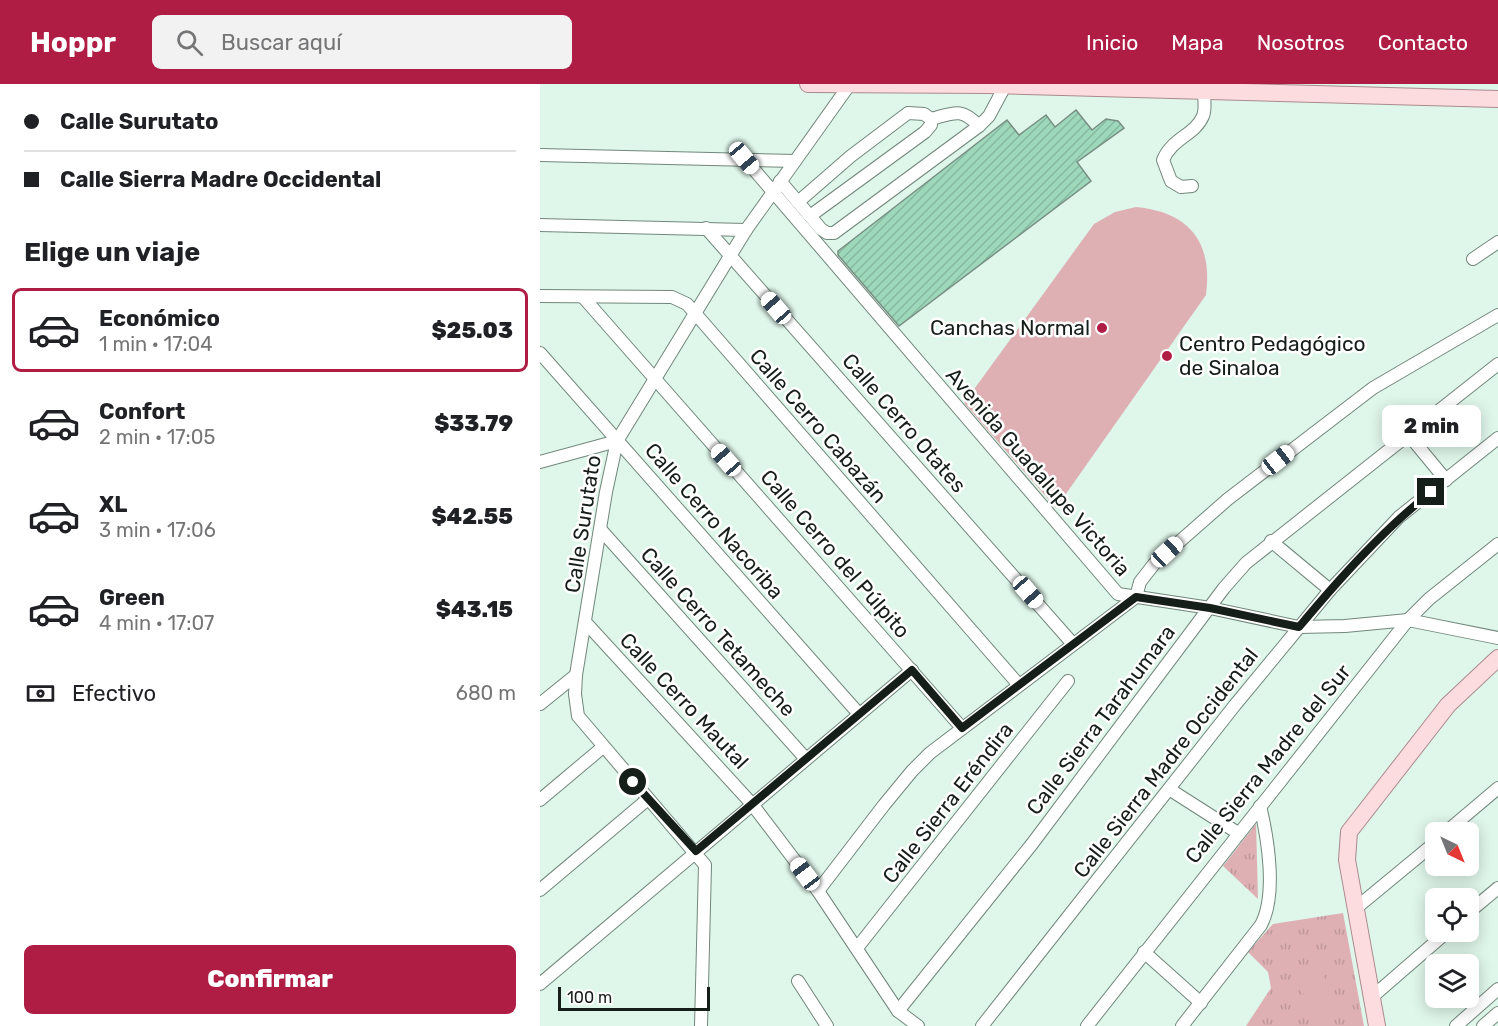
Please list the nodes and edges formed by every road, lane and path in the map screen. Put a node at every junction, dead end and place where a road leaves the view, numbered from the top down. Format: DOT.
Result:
graph roads {
  1 [pos="808,84"];
  2 [pos="850,85"];
  3 [pos="995,85"];
  4 [pos="1186,87"];
  5 [pos="1344,90"];
  6 [pos="1204,92"];
  7 [pos="1498,99"];
  8 [pos="931,119"];
  9 [pos="979,126"];
  10 [pos="540,155"];
  11 [pos="744,158"];
  12 [pos="795,161"];
  13 [pos="780,181"];
  14 [pos="1192,186"];
  15 [pos="772,192"];
  16 [pos="798,202"];
  17 [pos="810,216"];
  18 [pos="540,225"];
  19 [pos="706,228"];
  20 [pos="746,230"];
  21 [pos="1498,242"];
  22 [pos="730,255"];
  23 [pos="1473,259"];
  24 [pos="540,296"];
  25 [pos="583,297"];
  26 [pos="695,314"];
  27 [pos="1498,315"];
  28 [pos="540,353"];
  29 [pos="1498,364"];
  30 [pos="655,378"];
  31 [pos="1408,435"];
  32 [pos="1498,438"];
  33 [pos="617,441"];
  34 [pos="541,460"];
  35 [pos="1446,480"];
  36 [pos="602,530"];
  37 [pos="1271,541"];
  38 [pos="1498,544"];
  39 [pos="1330,590"];
  40 [pos="1136,597"];
  41 [pos="1210,608"];
  42 [pos="1407,620"];
  43 [pos="586,624"];
  44 [pos="1299,627"];
  45 [pos="1498,638"];
  46 [pos="1073,644"];
  47 [pos="1498,658"];
  48 [pos="912,670"];
  49 [pos="576,675"];
  50 [pos="1068,681"];
  51 [pos="1019,685"];
  52 [pos="540,704"];
  53 [pos="859,714"];
  54 [pos="962,728"];
  55 [pos="603,747"];
  56 [pos="806,759"];
  57 [pos="1498,788"];
  58 [pos="1169,789"];
  59 [pos="648,799"];
  60 [pos="540,800"];
  61 [pos="752,804"];
  62 [pos="1260,806"];
  63 [pos="1458,822"];
  64 [pos="1238,833"];
  65 [pos="696,851"];
  66 [pos="1425,851"];
  67 [pos="1498,888"];
  68 [pos="540,890"];
  69 [pos="818,891"];
  70 [pos="1479,904"];
  71 [pos="1356,908"];
  72 [pos="1436,942"];
  73 [pos="857,948"];
  74 [pos="1144,952"];
  75 [pos="798,981"];
  76 [pos="540,984"];
  77 [pos="1498,989"];
  78 [pos="1372,996"];
  79 [pos="1201,1003"];
  80 [pos="898,1011"];
  81 [pos="1498,1013"];
  82 [pos="701,1026"];
  83 [pos="827,1026"];
  84 [pos="918,1026"];
  85 [pos="982,1026"];
  86 [pos="1087,1026"];
  87 [pos="1182,1026"];
  88 [pos="1377,1026"];
  89 [pos="1456,1026"];
  90 [pos="1483,1026"];
  1 -- 2 [label="main road"];
  2 -- 3 [label="main road"];
  2 -- 12 [label="street, Calle Surutato"];
  3 -- 4 [label="main road"];
  3 -- 9 [label="street"];
  4 -- 6 [label="main road"];
  5 -- 6 [label="main road"];
  5 -- 7 [label="main road"];
  6 -- 14 [label="street"];
  8 -- 9 [label="street"];
  8 -- 16 [label="street"];
  8 -- 17 [label="street"];
  9 -- 17 [label="street"];
  10 -- 11 [label="street"];
  11 -- 12 [label="street"];
  11 -- 15 [label="street, Avenida Guadalupe Victoria"];
  12 -- 13 [label="street, Calle Surutato"];
  13 -- 15 [label="street, Calle Surutato"];
  13 -- 16 [label="street"];
  15 -- 20 [label="street, Calle Surutato"];
  15 -- 40 [label="street, Avenida Guadalupe Victoria"];
  16 -- 17 [label="street"];
  18 -- 19 [label="street"];
  19 -- 20 [label="street"];
  19 -- 22 [label="street, Calle Cerro Otates"];
  20 -- 22 [label="street, Calle Surutato"];
  21 -- 23 [label="street"];
  22 -- 26 [label="street, Calle Surutato"];
  22 -- 46 [label="street, Calle Cerro Otates"];
  24 -- 25 [label="street, Calle Cerro Cabazán"];
  25 -- 26 [label="street, Calle Cerro Cabazán"];
  25 -- 30 [label="street, Calle Cerro del Púlpito"];
  26 -- 30 [label="street, Calle Surutato"];
  26 -- 51 [label="street, Calle Cerro Cabazán"];
  27 -- 40 [label="street"];
  28 -- 33 [label="street, Calle Cerro Nacoriba"];
  29 -- 31 [label="street, Calle Sierra Tarahumara"];
  30 -- 33 [label="street, Calle Surutato"];
  30 -- 48 [label="street, Calle Cerro del Púlpito"];
  31 -- 35 [label="street"];
  31 -- 37 [label="street, Calle Sierra Tarahumara"];
  32 -- 35 [label="street, Calle Sierra Madre Occidental"];
  33 -- 34 [label="street"];
  33 -- 36 [label="street, Calle Surutato"];
  33 -- 53 [label="street, Calle Cerro Nacoriba"];
  35 -- 39 [label="street, Calle Sierra Madre Occidental"];
  36 -- 43 [label="street, Calle Surutato"];
  36 -- 56 [label="street, Calle Cerro Tetameche"];
  37 -- 39 [label="street"];
  37 -- 41 [label="street, Calle Sierra Tarahumara"];
  38 -- 42 [label="street, Calle Sierra Madre del Sur"];
  39 -- 44 [label="street, Calle Sierra Madre Occidental"];
  40 -- 41 [label="street, Avenida Guadalupe Victoria"];
  40 -- 46 [label="street"];
  41 -- 44 [label="street, Avenida Guadalupe Victoria"];
  41 -- 80 [label="street, Calle Sierra Tarahumara"];
  42 -- 44 [label="street, Avenida Guadalupe Victoria"];
  42 -- 45 [label="street, Avenida Guadalupe Victoria"];
  42 -- 62 [label="street, Calle Sierra Madre del Sur"];
  43 -- 49 [label="street, Calle Surutato"];
  43 -- 61 [label="street, Calle Cerro Mautal"];
  44 -- 58 [label="street, Calle Sierra Madre Occidental"];
  46 -- 51 [label="street"];
  47 -- 71 [label="main road"];
  48 -- 53 [label="street"];
  48 -- 54 [label="street, Calle Cerro del Púlpito"];
  49 -- 52 [label="street"];
  49 -- 55 [label="street, Calle Surutato"];
  50 -- 73 [label="street, Calle Sierra Eréndira"];
  51 -- 54 [label="street"];
  53 -- 56 [label="street"];
  54 -- 69 [label="street"];
  55 -- 59 [label="street, Calle Surutato"];
  55 -- 60 [label="street"];
  56 -- 61 [label="street"];
  57 -- 63 [label="street"];
  58 -- 64 [label="street"];
  58 -- 85 [label="street, Calle Sierra Madre Occidental"];
  59 -- 65 [label="street, Calle Surutato"];
  59 -- 68 [label="street"];
  61 -- 65 [label="street"];
  61 -- 69 [label="street, Calle Cerro Mautal"];
  62 -- 64 [label="street, Calle Sierra Madre del Sur"];
  62 -- 79 [label="street"];
  64 -- 74 [label="street, Calle Sierra Madre del Sur"];
  65 -- 76 [label="street"];
  65 -- 82 [label="street"];
  66 -- 71 [label="street"];
  67 -- 70 [label="street"];
  69 -- 73 [label="street, Calle Cerro Mautal"];
  71 -- 78 [label="main road"];
  72 -- 78 [label="street"];
  73 -- 80 [label="street, Calle Cerro Mautal"];
  74 -- 79 [label="street"];
  74 -- 86 [label="street, Calle Sierra Madre del Sur"];
  75 -- 83 [label="street"];
  77 -- 89 [label="street"];
  78 -- 88 [label="main road"];
  79 -- 87 [label="street"];
  80 -- 84 [label="street"];
  81 -- 90 [label="street"];
}
